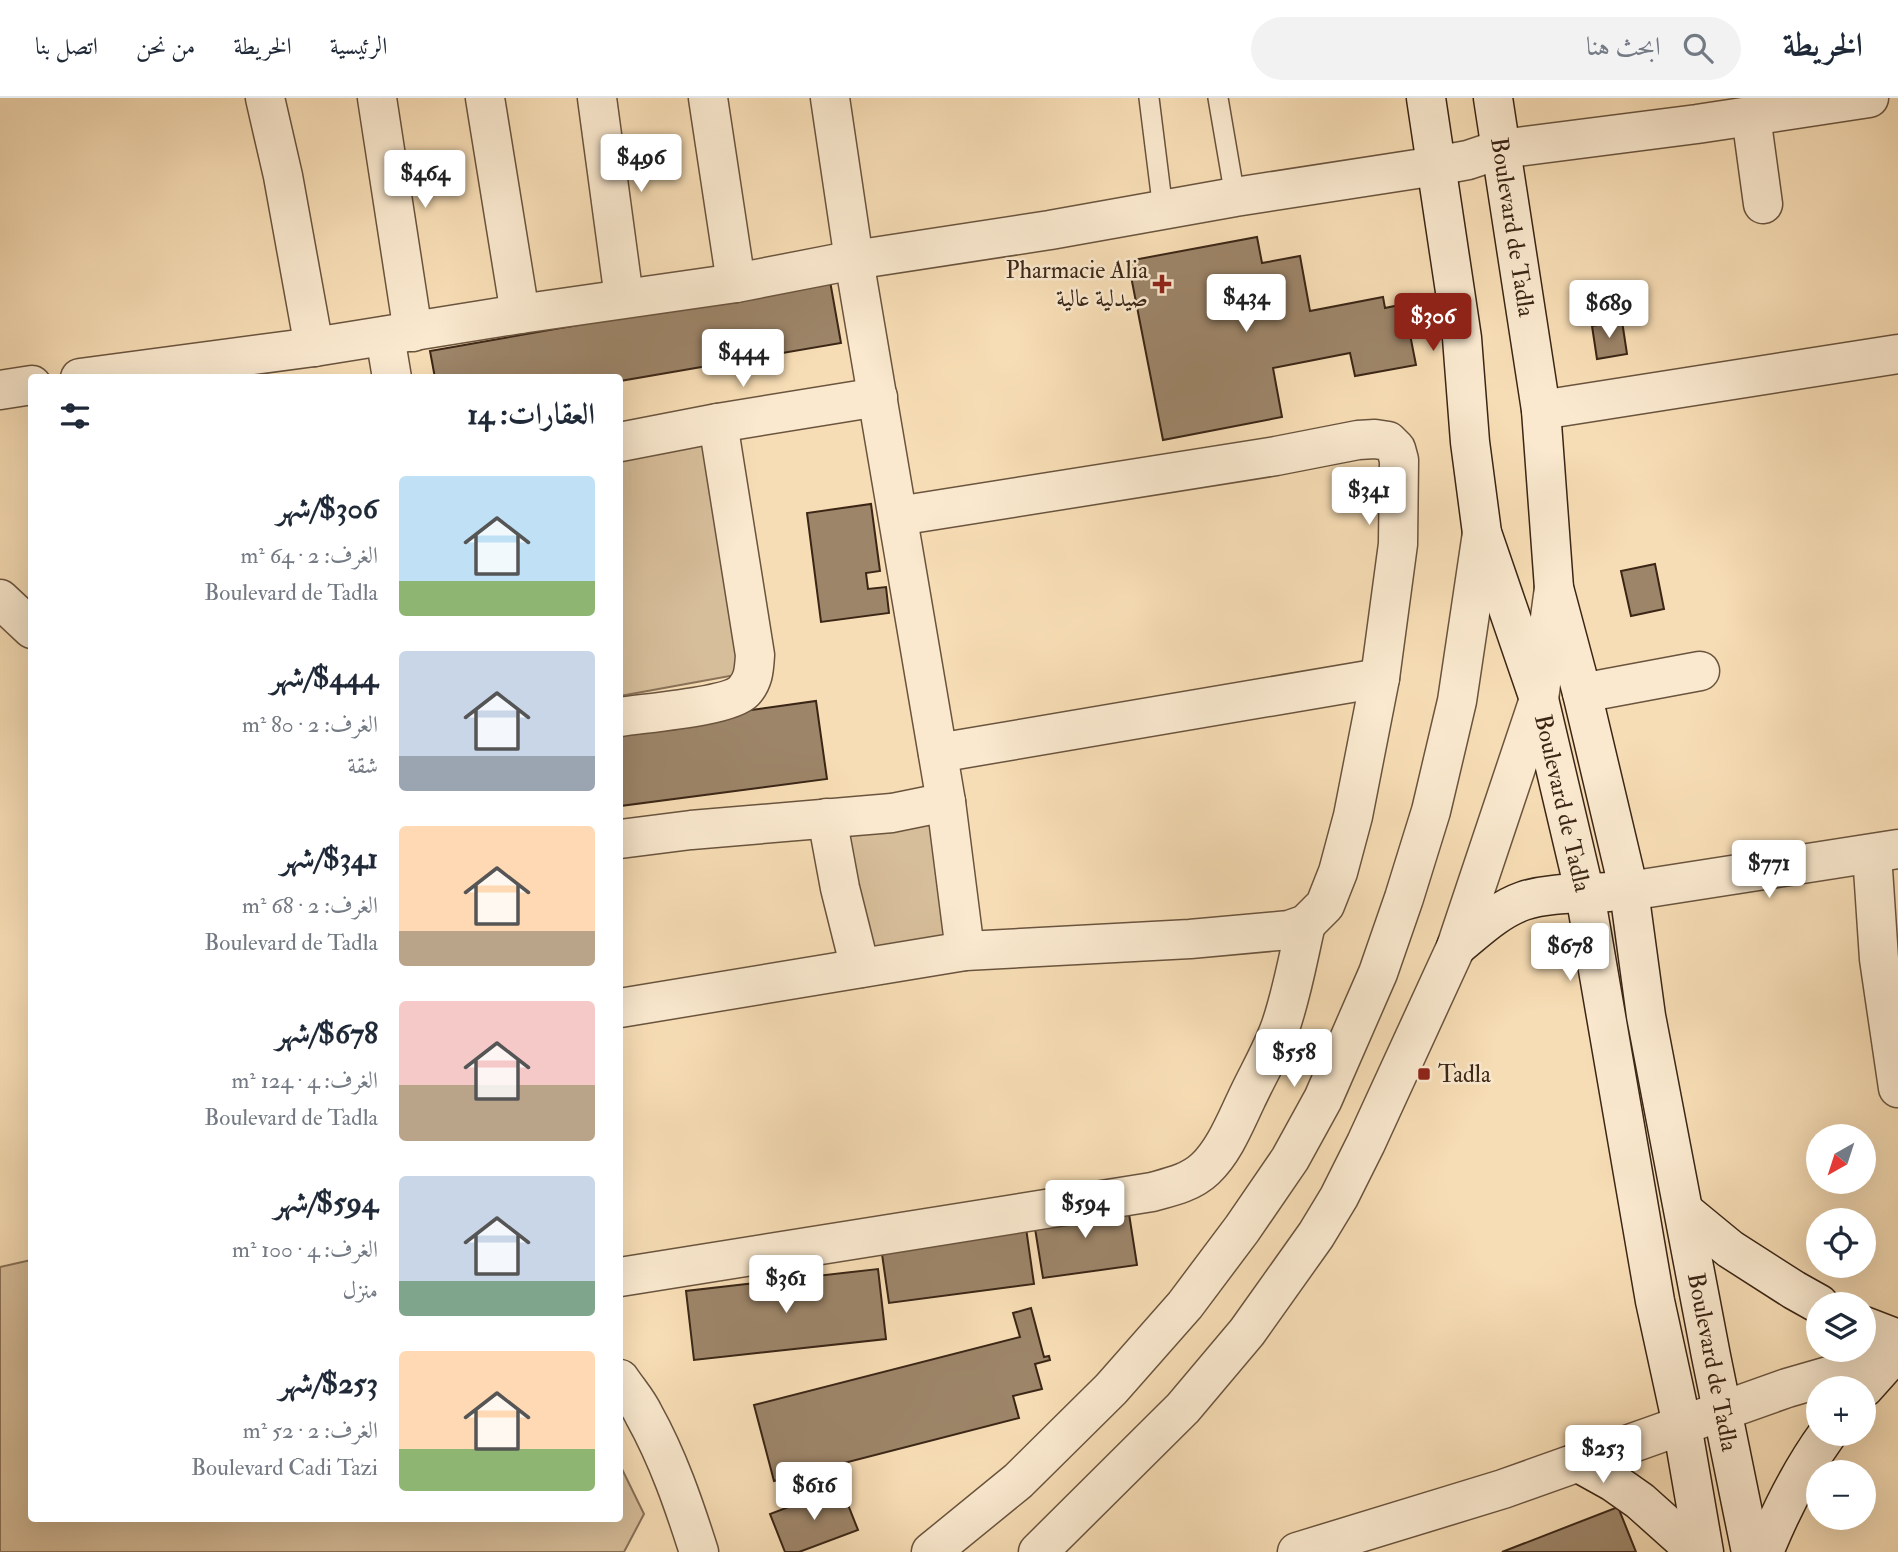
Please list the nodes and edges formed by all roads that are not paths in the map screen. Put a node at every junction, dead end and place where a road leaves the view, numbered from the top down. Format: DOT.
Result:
graph roads {
  1 [pos="265,98"];
  2 [pos="377,98"];
  3 [pos="485,98"];
  4 [pos="597,98"];
  5 [pos="708,98"];
  6 [pos="830,98"];
  7 [pos="1149,98"];
  8 [pos="1219,98"];
  9 [pos="1426,98"];
  10 [pos="1493,98"];
  11 [pos="1869,98"];
  12 [pos="1695,111"];
  13 [pos="1751,116"];
  14 [pos="1500,149"];
  15 [pos="1436,166"];
  16 [pos="1235,197"];
  17 [pos="1763,204"];
  18 [pos="1163,210"];
  19 [pos="854,260"];
  20 [pos="736,283"];
  21 [pos="624,299"];
  22 [pos="520,314"];
  23 [pos="399,334"];
  24 [pos="314,347"];
  25 [pos="1898,354"];
  26 [pos="110,374"];
  27 [pos="393,374"];
  28 [pos="28,386"];
  29 [pos="0,390"];
  30 [pos="878,397"];
  31 [pos="1541,410"];
  32 [pos="718,423"];
  33 [pos="623,441"];
  34 [pos="898,516"];
  35 [pos="1482,533"];
  36 [pos="1554,588"];
  37 [pos="0,599"];
  38 [pos="0,617"];
  39 [pos="28,625"];
  40 [pos="28,634"];
  41 [pos="1700,671"];
  42 [pos="1380,678"];
  43 [pos="1582,693"];
  44 [pos="1539,699"];
  45 [pos="623,717"];
  46 [pos="939,753"];
  47 [pos="946,802"];
  48 [pos="827,818"];
  49 [pos="623,839"];
  50 [pos="1885,851"];
  51 [pos="1629,891"];
  52 [pos="1585,894"];
  53 [pos="1306,924"];
  54 [pos="1456,947"];
  55 [pos="965,951"];
  56 [pos="860,968"];
  57 [pos="623,1008"];
  58 [pos="1898,1088"];
  59 [pos="1685,1212"];
  60 [pos="623,1277"];
  61 [pos="1806,1296"];
  62 [pos="1876,1335"];
  63 [pos="1896,1351"];
  64 [pos="1874,1376"];
  65 [pos="623,1383"];
  66 [pos="1723,1411"];
  67 [pos="1682,1425"];
  68 [pos="1819,1446"];
  69 [pos="1577,1462"];
  70 [pos="678,1490"];
  71 [pos="1053,1546"];
  72 [pos="674,1552"];
  73 [pos="699,1552"];
  74 [pos="931,1552"];
  75 [pos="1297,1552"];
  76 [pos="1697,1552"];
  77 [pos="1704,1552"];
  78 [pos="1751,1552"];
  79 [pos="1764,1552"];
  1 -- 24 [label="street"];
  2 -- 23 [label="street"];
  3 -- 22 [label="street"];
  4 -- 21 [label="street"];
  5 -- 20 [label="street"];
  6 -- 19 [label="street"];
  7 -- 18 [label="lane"];
  8 -- 16 [label="lane"];
  9 -- 15 [label="street, Boulevard de Tadla"];
  10 -- 14 [label="street, Boulevard de Tadla"];
  11 -- 13 [label="street"];
  12 -- 13 [label="street"];
  12 -- 14 [label="street"];
  13 -- 17 [label="street"];
  14 -- 15 [label="street"];
  14 -- 31 [label="street, Boulevard de Tadla"];
  15 -- 16 [label="street"];
  15 -- 35 [label="street, Boulevard de Tadla"];
  16 -- 18 [label="street"];
  18 -- 19 [label="street"];
  19 -- 20 [label="street"];
  19 -- 30 [label="street"];
  20 -- 21 [label="street"];
  21 -- 22 [label="street"];
  22 -- 23 [label="street"];
  23 -- 24 [label="street"];
  23 -- 27 [label="street"];
  24 -- 26 [label="street"];
  25 -- 31 [label="street"];
  28 -- 29 [label="street"];
  30 -- 32 [label="street"];
  30 -- 34 [label="street"];
  31 -- 36 [label="street, Boulevard de Tadla"];
  32 -- 33 [label="street"];
  32 -- 45 [label="street"];
  34 -- 42 [label="street"];
  34 -- 46 [label="street"];
  35 -- 44 [label="street, Boulevard de Tadla"];
  35 -- 74 [label="street"];
  36 -- 43 [label="street, Boulevard de Tadla"];
  36 -- 44 [label="street"];
  37 -- 39 [label="street"];
  38 -- 40 [label="street"];
  41 -- 43 [label="street"];
  42 -- 46 [label="street"];
  42 -- 53 [label="street"];
  43 -- 51 [label="street, Boulevard de Tadla"];
  44 -- 52 [label="street, Boulevard de Tadla"];
  44 -- 54 [label="street"];
  46 -- 47 [label="street"];
  47 -- 48 [label="street"];
  47 -- 55 [label="street"];
  48 -- 49 [label="street"];
  48 -- 56 [label="street"];
  50 -- 51 [label="street"];
  50 -- 58 [label="street"];
  51 -- 52 [label="street"];
  51 -- 59 [label="street, Boulevard de Tadla"];
  52 -- 54 [label="street"];
  52 -- 67 [label="street, Boulevard de Tadla"];
  53 -- 55 [label="street"];
  53 -- 60 [label="street"];
  54 -- 71 [label="street"];
  55 -- 56 [label="street"];
  56 -- 57 [label="street"];
  59 -- 61 [label="street"];
  59 -- 66 [label="street, Boulevard de Tadla"];
  62 -- 63 [label="street"];
  63 -- 64 [label="street"];
  63 -- 66 [label="street"];
  65 -- 70 [label="street"];
  66 -- 67 [label="street"];
  66 -- 78 [label="street, Boulevard de Tadla"];
  67 -- 69 [label="street"];
  67 -- 77 [label="street, Boulevard de Tadla"];
  68 -- 79 [label="street"];
  69 -- 75 [label="street"];
  69 -- 76 [label="street"];
  70 -- 72 [label="street"];
  70 -- 73 [label="street"];
}
